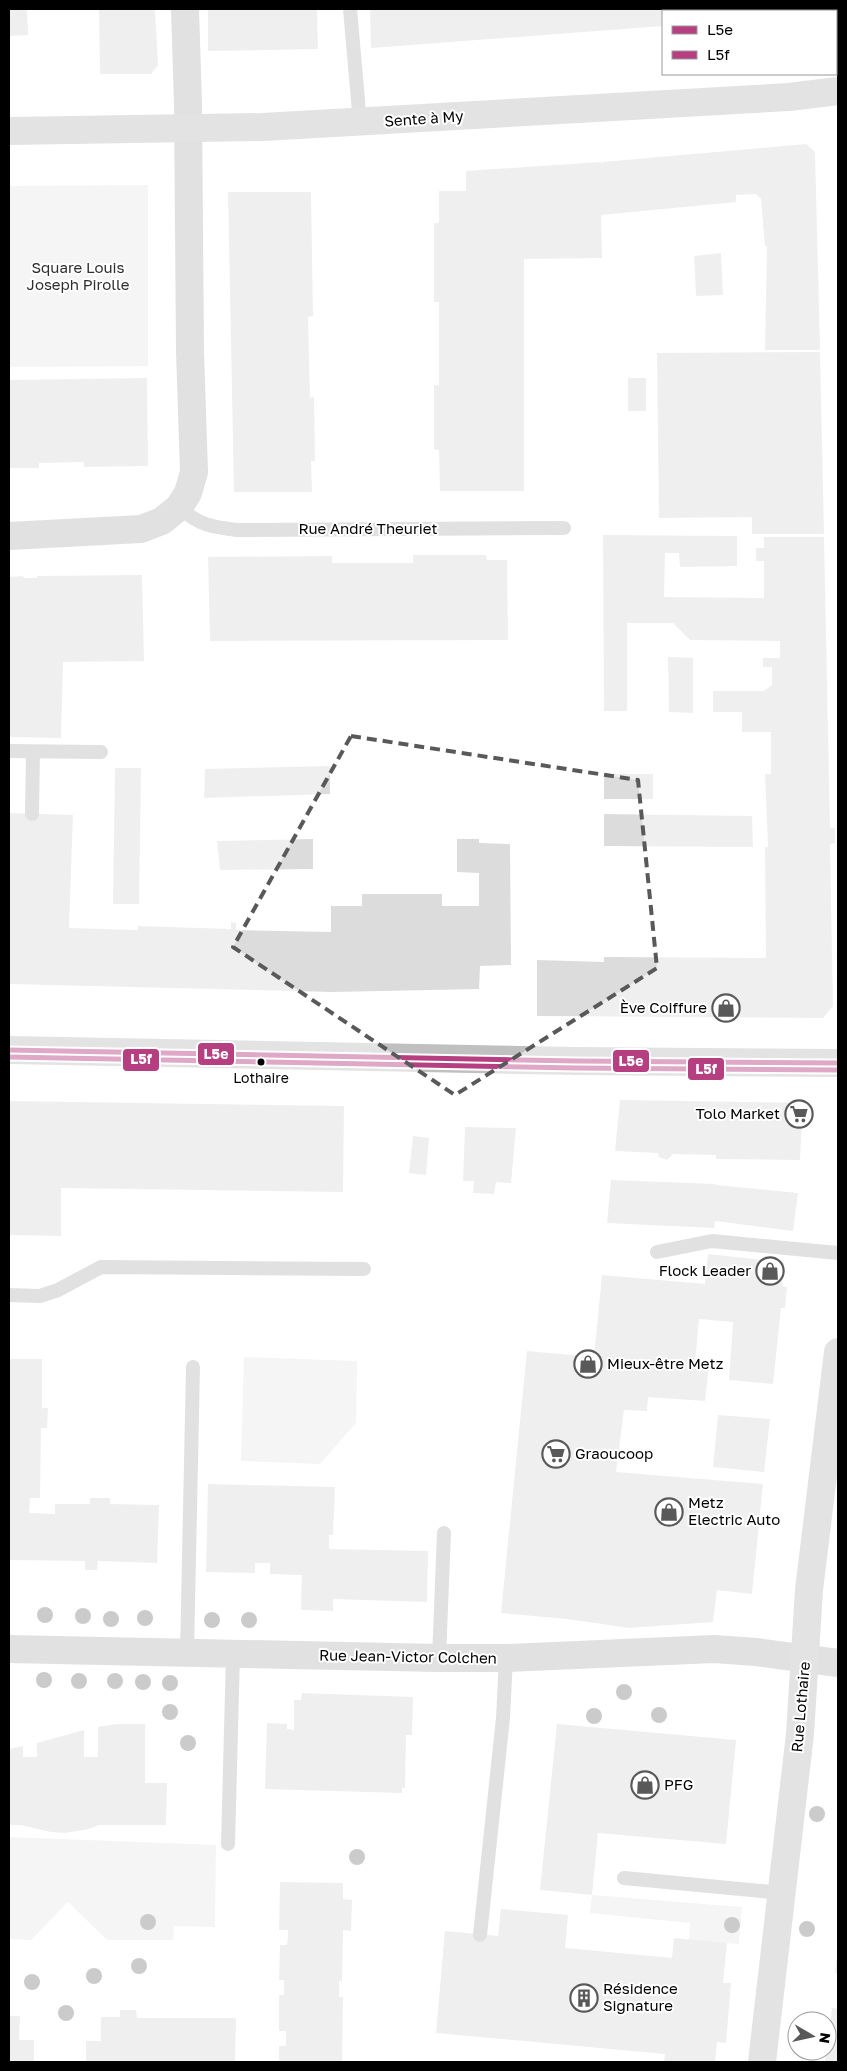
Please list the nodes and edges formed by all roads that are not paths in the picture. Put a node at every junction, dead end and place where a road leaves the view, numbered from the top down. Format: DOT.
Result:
graph roads {
  1 [pos="185,9"];
  2 [pos="350,9"];
  3 [pos="838,91"];
  4 [pos="360,123"];
  5 [pos="188,130"];
  6 [pos="9,131"];
  7 [pos="178,507"];
  8 [pos="564,528"];
  9 [pos="9,536"];
  10 [pos="9,751"];
  11 [pos="33,752"];
  12 [pos="101,752"];
  13 [pos="32,814"];
  14 [pos="9,1050"];
  15 [pos="838,1063"];
  16 [pos="657,1252"];
  17 [pos="838,1253"];
  18 [pos="364,1269"];
  19 [pos="9,1295"];
  20 [pos="838,1352"];
  21 [pos="193,1368"];
  22 [pos="444,1533"];
  23 [pos="9,1649"];
  24 [pos="187,1653"];
  25 [pos="233,1654"];
  26 [pos="439,1658"];
  27 [pos="506,1658"];
  28 [pos="806,1658"];
  29 [pos="838,1663"];
  30 [pos="228,1844"];
  31 [pos="624,1878"];
  32 [pos="782,1893"];
  33 [pos="480,1934"];
  34 [pos="762,2062"];
  1 -- 5 [label="street"];
  2 -- 4 [label="lane"];
  3 -- 4 [label="street, Sente à My"];
  4 -- 5 [label="street, Sente à My"];
  5 -- 6 [label="street, Sente à My"];
  5 -- 7 [label="street"];
  7 -- 8 [label="lane, Rue André Theuriet"];
  7 -- 9 [label="street"];
  10 -- 11 [label="lane"];
  11 -- 12 [label="lane"];
  11 -- 13 [label="lane"];
  14 -- 15 [label="street"];
  16 -- 17 [label="lane"];
  18 -- 19 [label="lane"];
  20 -- 28 [label="street, Rue Lothaire"];
  21 -- 24 [label="lane"];
  22 -- 26 [label="lane"];
  23 -- 24 [label="street, Rue Jean-Victor Colchen"];
  24 -- 25 [label="street, Rue Jean-Victor Colchen"];
  25 -- 26 [label="street, Rue Jean-Victor Colchen"];
  25 -- 30 [label="lane"];
  26 -- 27 [label="street, Rue Jean-Victor Colchen"];
  27 -- 28 [label="street, Rue Jean-Victor Colchen"];
  27 -- 33 [label="lane"];
  28 -- 29 [label="street, Rue Jean-Victor Colchen"];
  28 -- 32 [label="street, Rue Lothaire"];
  31 -- 32 [label="lane"];
  32 -- 34 [label="street, Rue Lothaire"];
}
